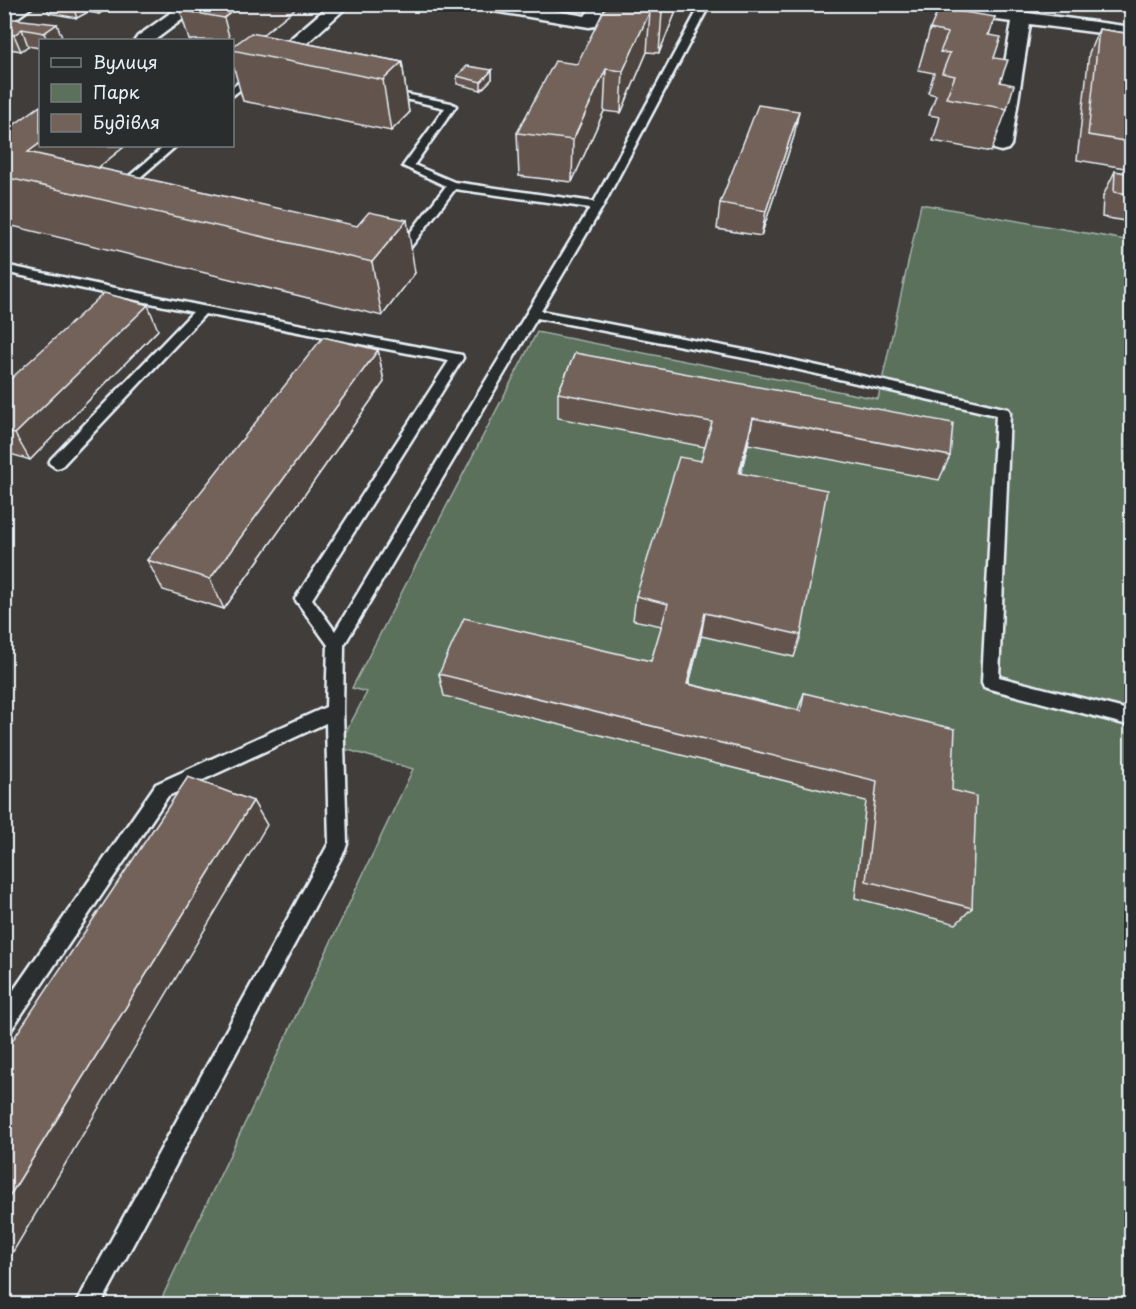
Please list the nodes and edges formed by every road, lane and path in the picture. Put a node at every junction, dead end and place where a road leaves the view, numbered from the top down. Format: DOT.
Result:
graph roads {
  1 [pos="28,4"];
  2 [pos="195,4"];
  3 [pos="342,4"];
  4 [pos="481,4"];
  5 [pos="603,4"];
  6 [pos="706,4"];
  7 [pos="917,4"];
  8 [pos="1022,18"];
  9 [pos="4,20"];
  10 [pos="1131,32"];
  11 [pos="145,39"];
  12 [pos="266,72"];
  13 [pos="234,74"];
  14 [pos="370,90"];
  15 [pos="234,92"];
  16 [pos="1001,146"];
  17 [pos="170,147"];
  18 [pos="452,185"];
  19 [pos="126,196"];
  20 [pos="597,206"];
  21 [pos="380,245"];
  22 [pos="8,273"];
  23 [pos="202,310"];
  24 [pos="532,313"];
  25 [pos="56,463"];
  26 [pos="336,644"];
  27 [pos="334,711"];
  28 [pos="1131,720"];
  29 [pos="5,1022"];
  30 [pos="88,1305"];
  1 -- 9 [label="street"];
  2 -- 11 [label="street"];
  3 -- 12 [label="street"];
  4 -- 5 [label="street"];
  6 -- 20 [label="lane"];
  7 -- 8 [label="street"];
  8 -- 10 [label="street"];
  8 -- 16 [label="street"];
  12 -- 13 [label="lane"];
  12 -- 15 [label="lane"];
  14 -- 18 [label="lane"];
  17 -- 19 [label="lane"];
  18 -- 20 [label="lane"];
  18 -- 21 [label="lane"];
  20 -- 24 [label="lane"];
  22 -- 23 [label="lane"];
  23 -- 25 [label="lane"];
  23 -- 26 [label="lane"];
  24 -- 26 [label="lane"];
  24 -- 28 [label="lane"];
  26 -- 27 [label="lane"];
  27 -- 29 [label="lane"];
  27 -- 30 [label="lane"];
}
